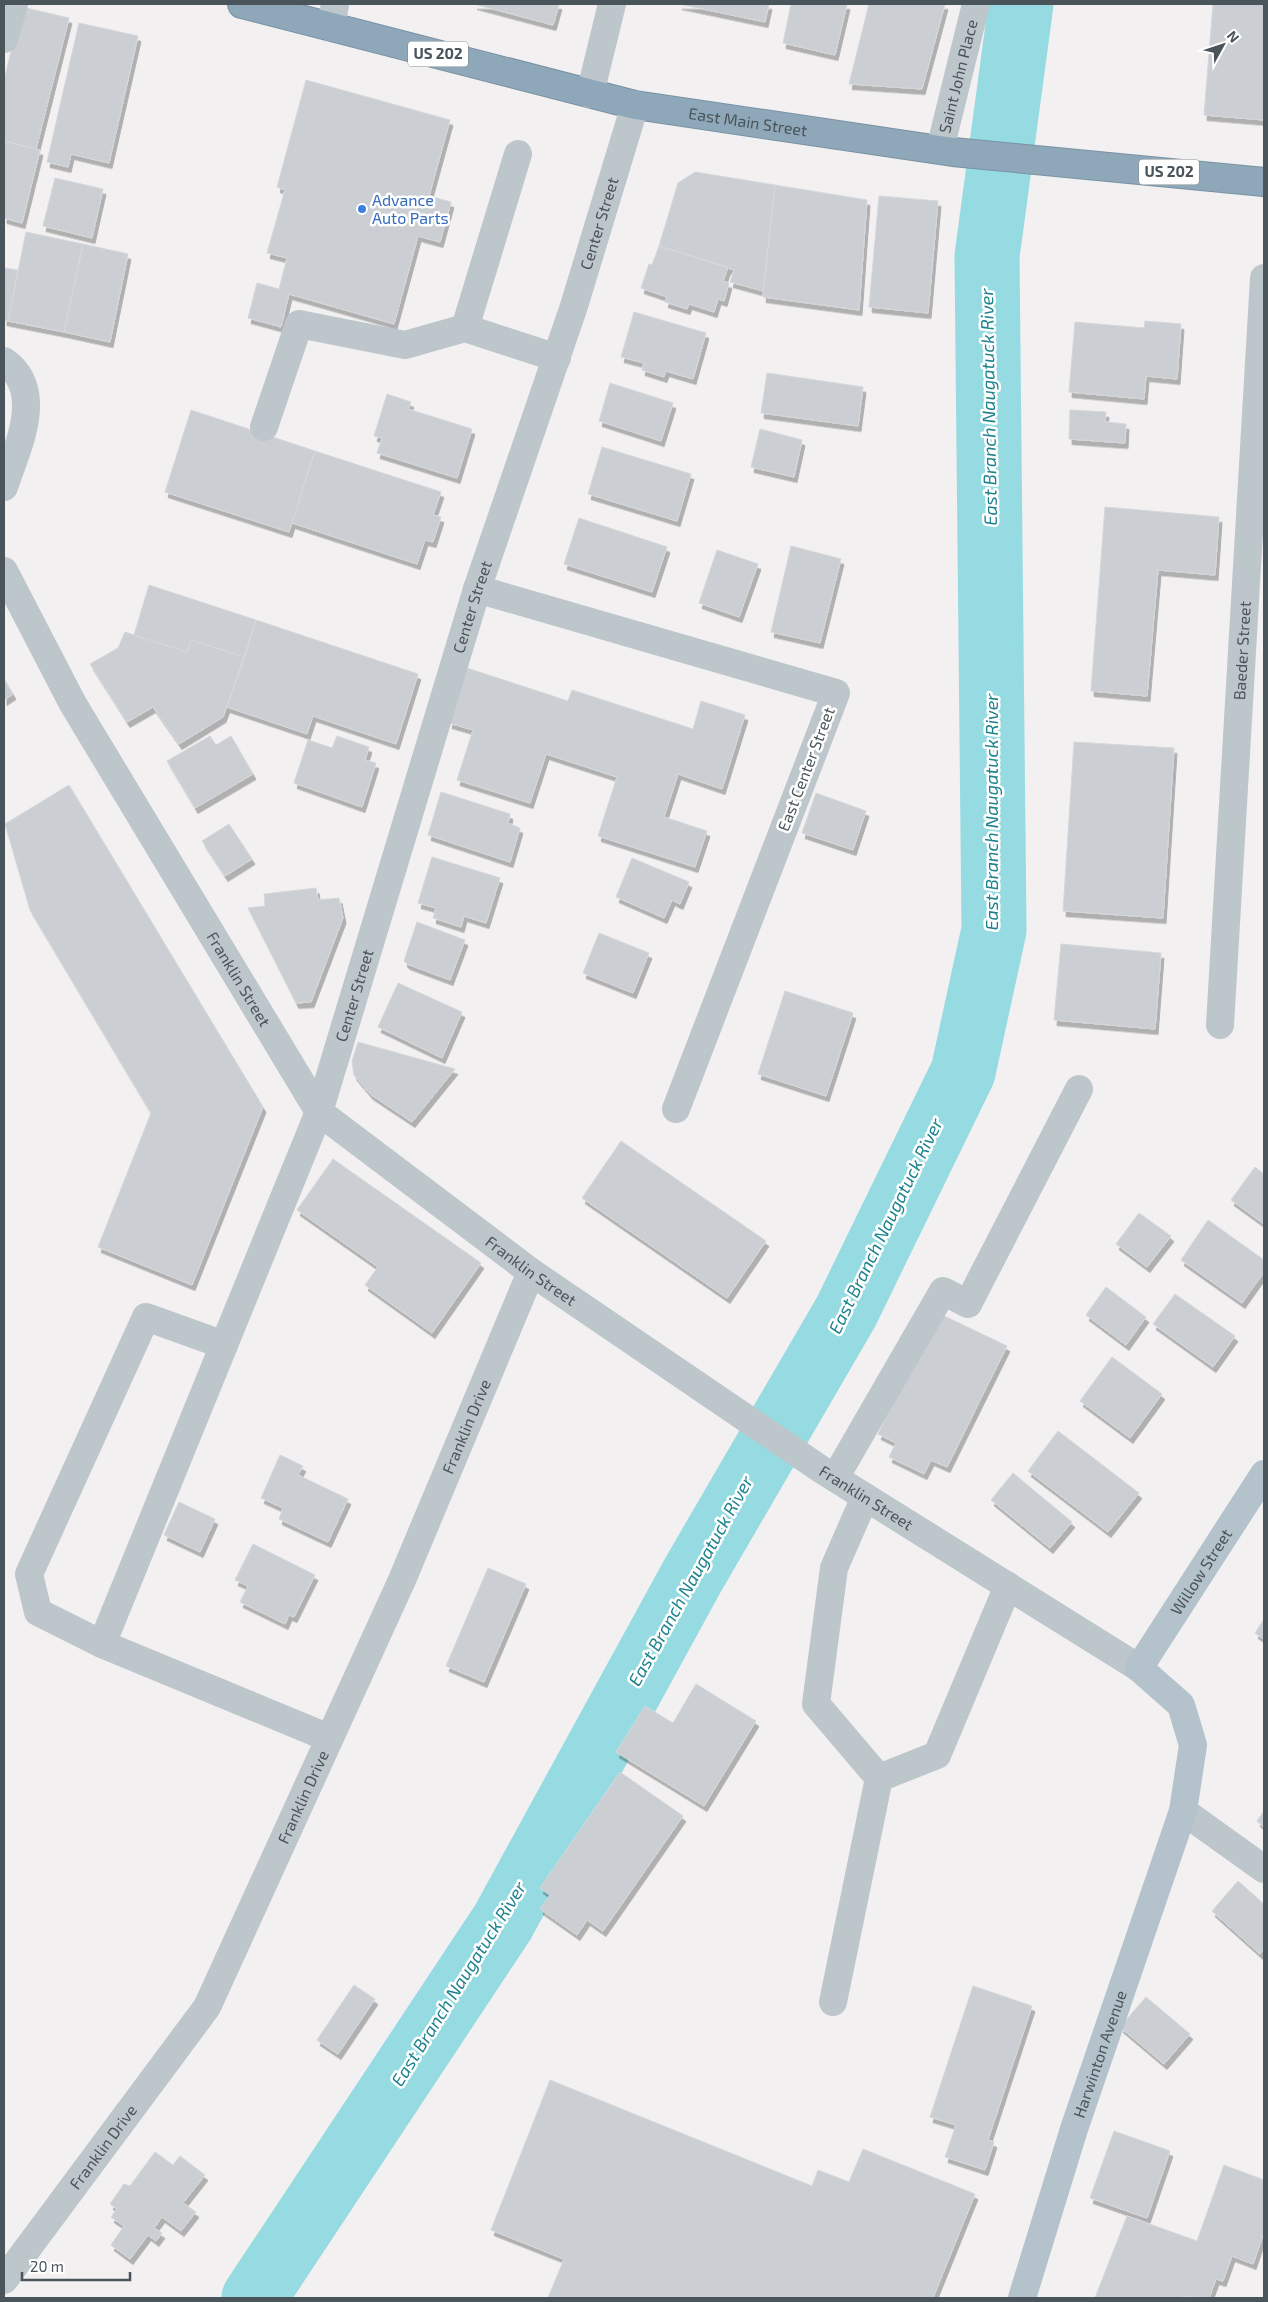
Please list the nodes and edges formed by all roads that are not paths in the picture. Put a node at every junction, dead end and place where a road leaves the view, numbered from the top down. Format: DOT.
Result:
graph roads {
  1 [pos="14,4"];
  2 [pos="245,4"];
  3 [pos="612,4"];
  4 [pos="976,4"];
  5 [pos="333,15"];
  6 [pos="4,39"];
  7 [pos="590,94"];
  8 [pos="635,105"];
  9 [pos="947,151"];
  10 [pos="518,154"];
  11 [pos="1264,182"];
  12 [pos="1264,278"];
  13 [pos="465,328"];
  14 [pos="557,358"];
  15 [pos="4,361"];
  16 [pos="264,428"];
  17 [pos="4,487"];
  18 [pos="4,571"];
  19 [pos="477,588"];
  20 [pos="1220,1024"];
  21 [pos="1079,1089"];
  22 [pos="676,1109"];
  23 [pos="319,1112"];
  24 [pos="531,1272"];
  25 [pos="224,1345"];
  26 [pos="828,1474"];
  27 [pos="1264,1474"];
  28 [pos="865,1497"];
  29 [pos="1008,1586"];
  30 [pos="102,1644"];
  31 [pos="1139,1668"];
  32 [pos="329,1738"];
  33 [pos="879,1778"];
  34 [pos="1183,1812"];
  35 [pos="1264,1870"];
  36 [pos="833,2002"];
  37 [pos="4,2280"];
  38 [pos="1022,2298"];
  1 -- 6 [label="street"];
  2 -- 5 [label="highway, East Main Street / US 202"];
  3 -- 7 [label="street"];
  4 -- 9 [label="street, Saint John Place"];
  5 -- 7 [label="highway, East Main Street / US 202"];
  7 -- 8 [label="highway, East Main Street / US 202"];
  8 -- 9 [label="highway, East Main Street / US 202"];
  8 -- 14 [label="street, Center Street"];
  9 -- 11 [label="highway, East Main Street / US 202"];
  10 -- 13 [label="street"];
  12 -- 20 [label="street, Baeder Street"];
  13 -- 14 [label="street"];
  13 -- 16 [label="street"];
  14 -- 19 [label="street, Center Street"];
  15 -- 17 [label="street"];
  18 -- 23 [label="street, Franklin Street"];
  19 -- 22 [label="street, East Center Street"];
  19 -- 23 [label="street, Center Street"];
  21 -- 26 [label="street"];
  23 -- 24 [label="street, Franklin Street"];
  23 -- 25 [label="street, Center Street"];
  24 -- 26 [label="street, Franklin Street"];
  24 -- 32 [label="street, Franklin Drive"];
  25 -- 30 [label="street, Center Street"];
  25 -- 30 [label="street"];
  26 -- 28 [label="street, Franklin Street"];
  27 -- 31 [label="main road, Willow Street"];
  28 -- 29 [label="street, Franklin Street"];
  28 -- 33 [label="street"];
  29 -- 31 [label="street, Franklin Street"];
  29 -- 33 [label="street"];
  30 -- 32 [label="street"];
  31 -- 34 [label="main road, Franklin Street"];
  32 -- 37 [label="street, Franklin Drive"];
  33 -- 36 [label="street"];
  34 -- 35 [label="street"];
  34 -- 38 [label="main road, Harwinton Avenue"];
}
